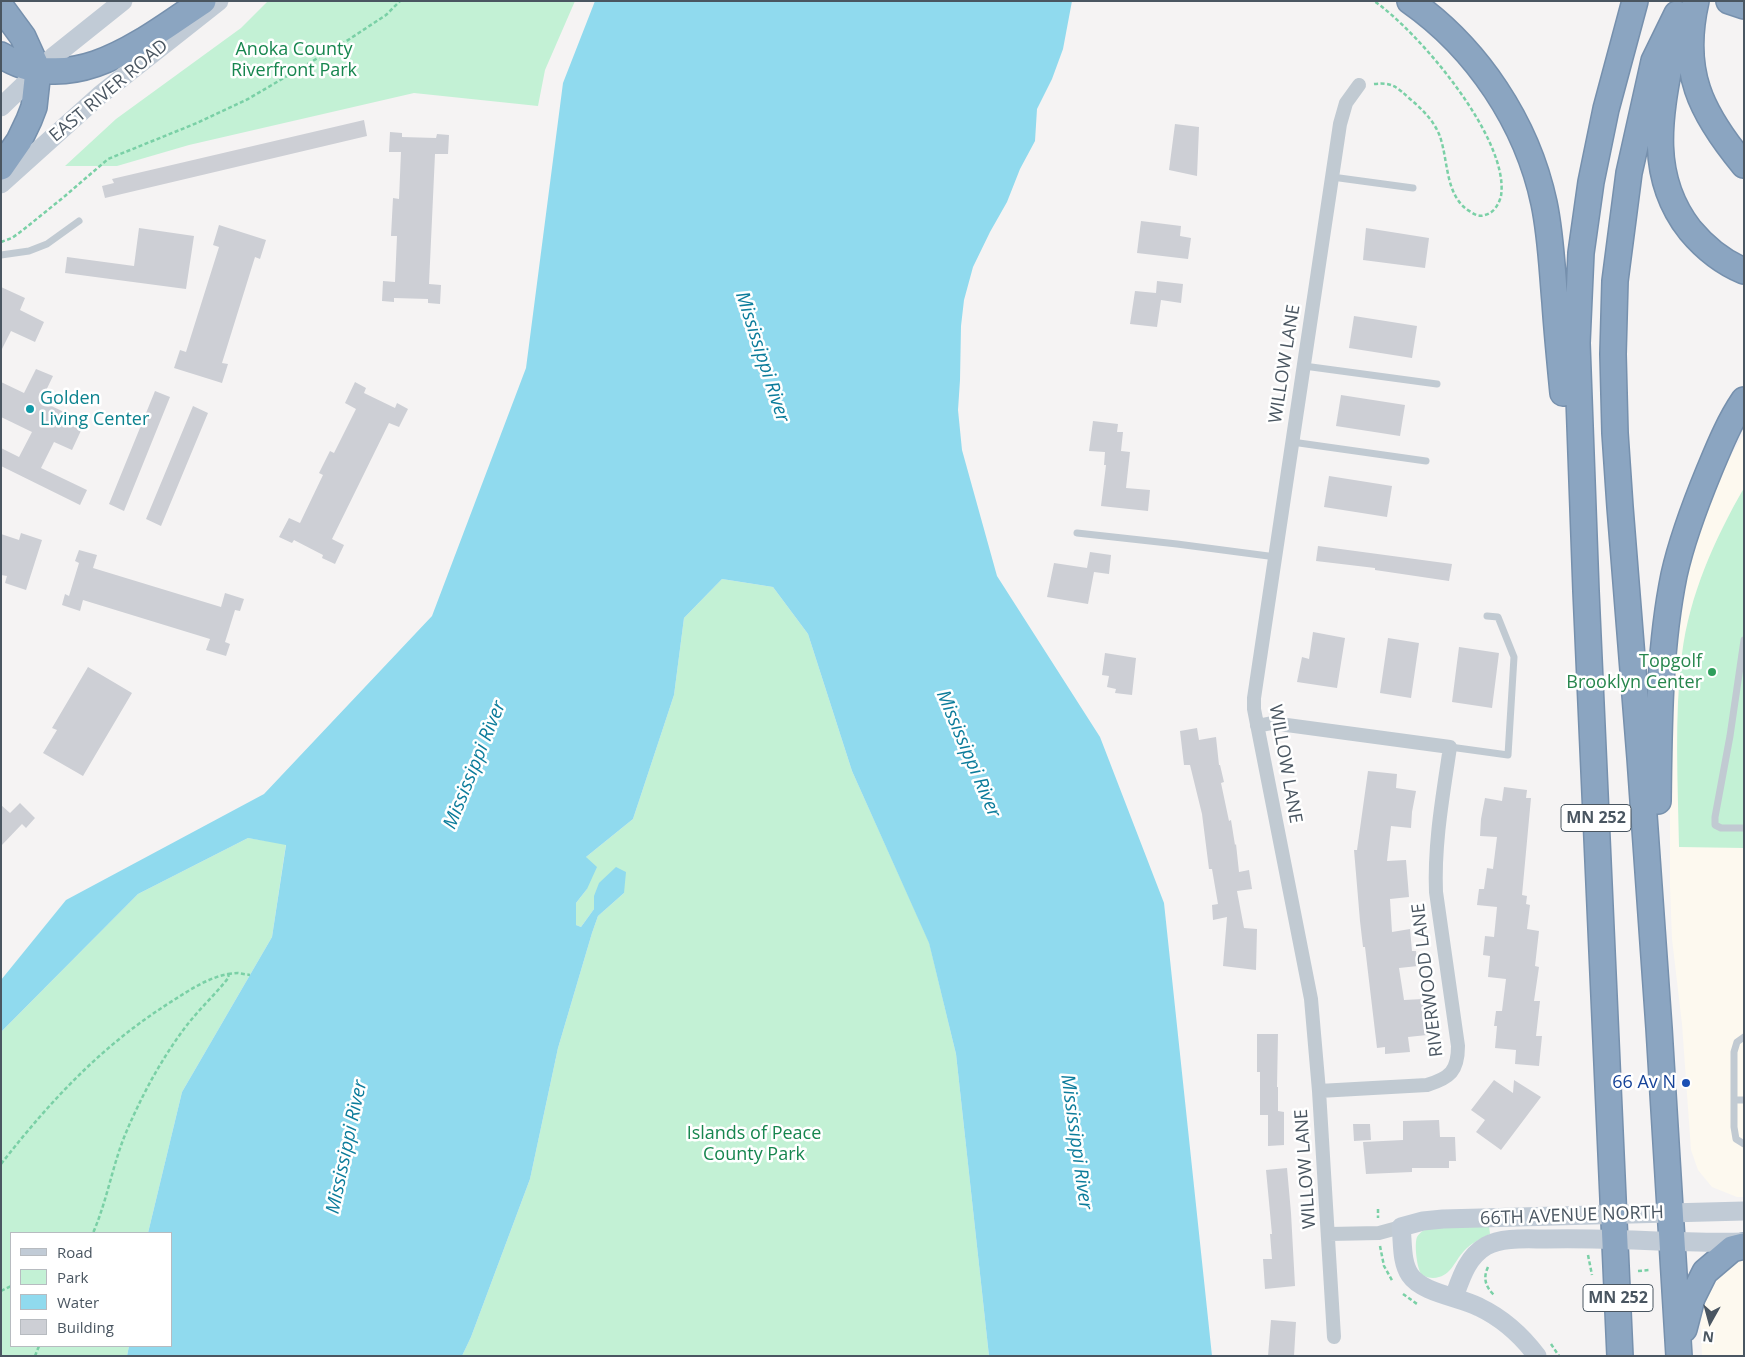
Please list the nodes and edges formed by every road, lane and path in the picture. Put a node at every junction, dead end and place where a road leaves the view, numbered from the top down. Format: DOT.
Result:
graph roads {
  1 [pos="123,1"];
  2 [pos="203,1"];
  3 [pos="219,1"];
  4 [pos="400,1"];
  5 [pos="1374,1"];
  6 [pos="1410,1"];
  7 [pos="1634,1"];
  8 [pos="1729,2"];
  9 [pos="1684,5"];
  10 [pos="1744,6"];
  11 [pos="1,7"];
  12 [pos="1,55"];
  13 [pos="38,70"];
  14 [pos="1359,85"];
  15 [pos="1,106"];
  16 [pos="1744,165"];
  17 [pos="1,167"];
  18 [pos="1332,177"];
  19 [pos="1,184"];
  20 [pos="1412,188"];
  21 [pos="78,221"];
  22 [pos="1,242"];
  23 [pos="1,255"];
  24 [pos="1739,269"];
  25 [pos="1304,366"];
  26 [pos="1437,384"];
  27 [pos="1744,400"];
  28 [pos="1744,416"];
  29 [pos="1292,442"];
  30 [pos="1426,460"];
  31 [pos="1701,488"];
  32 [pos="1077,533"];
  33 [pos="1276,557"];
  34 [pos="1487,616"];
  35 [pos="1744,640"];
  36 [pos="1590,676"];
  37 [pos="1257,726"];
  38 [pos="1450,747"];
  39 [pos="1744,828"];
  40 [pos="1655,966"];
  41 [pos="228,974"];
  42 [pos="250,975"];
  43 [pos="1744,1037"];
  44 [pos="1319,1091"];
  45 [pos="1734,1100"];
  46 [pos="1744,1100"];
  47 [pos="1744,1144"];
  48 [pos="1,1164"];
  49 [pos="1744,1211"];
  50 [pos="1671,1213"];
  51 [pos="1614,1215"];
  52 [pos="1401,1226"];
  53 [pos="94,1232"];
  54 [pos="1329,1234"];
  55 [pos="1615,1240"];
  56 [pos="1673,1241"];
  57 [pos="1744,1244"];
  58 [pos="1580,1255"];
  59 [pos="1489,1266"];
  60 [pos="1649,1270"];
  61 [pos="1638,1271"];
  62 [pos="1592,1275"];
  63 [pos="1454,1297"];
  64 [pos="1498,1298"];
  65 [pos="1334,1337"];
  66 [pos="1679,1353"];
  67 [pos="1538,1356"];
  68 [pos="1620,1356"];
  1 -- 13 [label="street"];
  2 -- 13 [label="highway"];
  3 -- 19 [label="street, EAST RIVER ROAD"];
  4 -- 22 [label="path"];
  5 -- 14 [label="path"];
  6 -- 36 [label="highway"];
  7 -- 36 [label="highway"];
  8 -- 10 [label="highway"];
  9 -- 16 [label="highway"];
  9 -- 24 [label="highway"];
  9 -- 40 [label="highway"];
  11 -- 13 [label="highway"];
  12 -- 13 [label="highway"];
  13 -- 15 [label="street"];
  13 -- 17 [label="highway"];
  14 -- 18 [label="street, WILLOW LANE"];
  18 -- 20 [label="lane"];
  18 -- 25 [label="street, WILLOW LANE"];
  21 -- 23 [label="lane"];
  25 -- 26 [label="lane"];
  25 -- 29 [label="street, WILLOW LANE"];
  27 -- 31 [label="highway"];
  28 -- 31 [label="highway"];
  29 -- 30 [label="lane"];
  29 -- 33 [label="street, WILLOW LANE"];
  31 -- 40 [label="highway"];
  32 -- 33 [label="lane"];
  33 -- 37 [label="street, WILLOW LANE"];
  34 -- 38 [label="lane"];
  35 -- 39 [label="lane"];
  36 -- 51 [label="highway, MN 252"];
  37 -- 38 [label="street"];
  37 -- 44 [label="street, WILLOW LANE"];
  38 -- 44 [label="street, RIVERWOOD LANE"];
  40 -- 50 [label="highway, MN 252"];
  41 -- 42 [label="path"];
  41 -- 48 [label="path"];
  41 -- 53 [label="path"];
  43 -- 45 [label="lane"];
  44 -- 54 [label="street, WILLOW LANE"];
  45 -- 46 [label="lane"];
  45 -- 47 [label="lane"];
  49 -- 50 [label="street, 66TH AVENUE NORTH"];
  50 -- 51 [label="street, 66TH AVENUE NORTH"];
  50 -- 56 [label="highway, MN 252"];
  51 -- 52 [label="street, 66TH AVENUE NORTH"];
  51 -- 55 [label="highway, MN 252"];
  52 -- 54 [label="street, 66TH AVENUE NORTH"];
  52 -- 63 [label="street"];
  54 -- 65 [label="street, WILLOW LANE"];
  55 -- 56 [label="street, 66TH AVENUE NORTH"];
  55 -- 63 [label="street, 66TH AVENUE NORTH"];
  55 -- 68 [label="highway, MN 252"];
  56 -- 57 [label="street, 66TH AVENUE NORTH"];
  56 -- 66 [label="highway, MN 252"];
  57 -- 66 [label="highway"];
  58 -- 62 [label="path"];
  59 -- 64 [label="path"];
  60 -- 61 [label="path"];
  63 -- 67 [label="street"];
}
